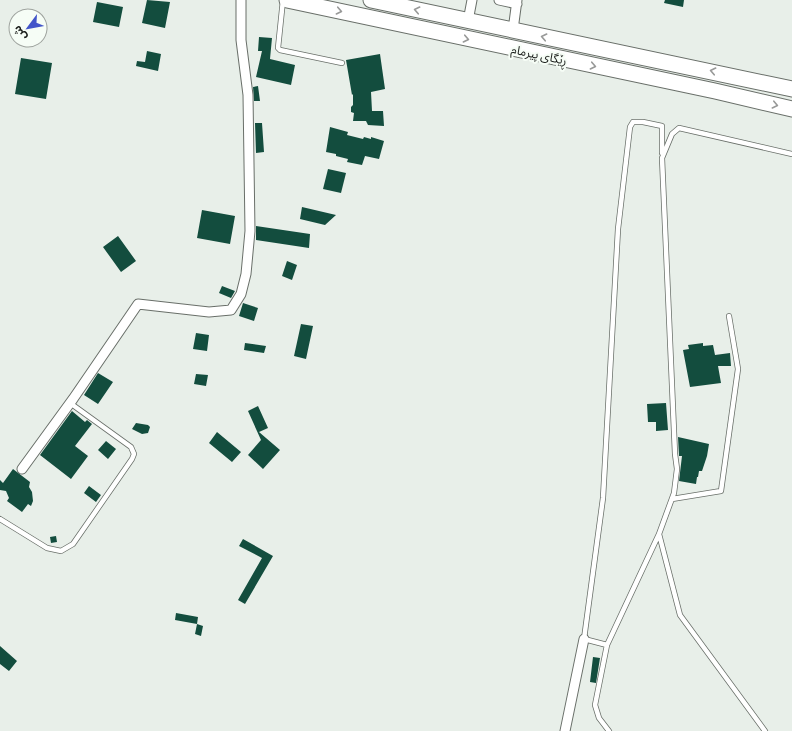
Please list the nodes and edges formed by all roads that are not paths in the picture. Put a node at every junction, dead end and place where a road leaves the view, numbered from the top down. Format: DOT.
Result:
graph roads {
  1 [pos="241,0"];
  2 [pos="283,0"];
  3 [pos="287,0"];
  4 [pos="371,0"];
  5 [pos="472,0"];
  6 [pos="499,0"];
  7 [pos="517,2"];
  8 [pos="468,21"];
  9 [pos="513,30"];
  10 [pos="342,63"];
  11 [pos="732,76"];
  12 [pos="750,80"];
  13 [pos="792,89"];
  14 [pos="728,95"];
  15 [pos="745,98"];
  16 [pos="792,109"];
  17 [pos="792,154"];
  18 [pos="662,158"];
  19 [pos="729,316"];
  20 [pos="70,403"];
  21 [pos="22,469"];
  22 [pos="672,499"];
  23 [pos="0,519"];
  24 [pos="660,534"];
  25 [pos="584,639"];
  26 [pos="607,645"];
  27 [pos="565,731"];
  28 [pos="609,731"];
  29 [pos="765,731"];
  1 -- 20 [label="street"];
  2 -- 10 [label="lane"];
  3 -- 14 [label="highway, ڕێگای پیرمام, one-way"];
  8 -- 4 [label="highway, ڕێگای پیرمام, one-way"];
  5 -- 8 [label="street"];
  6 -- 7 [label="street"];
  7 -- 9 [label="street"];
  8 -- 9 [label="highway, ڕێگای پیرمام"];
  11 -- 9 [label="highway, ڕێگای پیرمام, one-way"];
  11 -- 12 [label="highway, ڕێگای پیرمام"];
  11 -- 14 [label="highway"];
  12 -- 13 [label="highway, ڕێگای پیرمام"];
  12 -- 15 [label="highway"];
  14 -- 15 [label="highway, ڕێگای پیرمام"];
  15 -- 16 [label="highway, ڕێگای پیرمام, one-way"];
  17 -- 18 [label="lane"];
  18 -- 22 [label="lane"];
  18 -- 25 [label="lane"];
  19 -- 22 [label="lane"];
  20 -- 21 [label="street"];
  20 -- 23 [label="lane"];
  22 -- 24 [label="lane"];
  24 -- 26 [label="lane"];
  24 -- 29 [label="lane"];
  25 -- 26 [label="lane"];
  25 -- 27 [label="street"];
  26 -- 28 [label="lane"];
}
